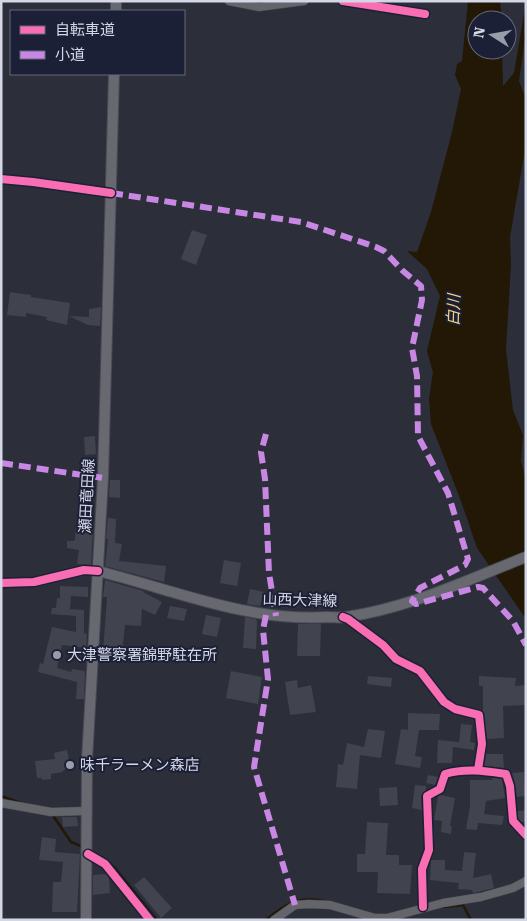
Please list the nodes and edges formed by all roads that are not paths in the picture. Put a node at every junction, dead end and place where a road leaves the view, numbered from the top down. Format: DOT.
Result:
graph roads {
  1 [pos="229,1"];
  2 [pos="304,1"];
  3 [pos="343,1"];
  4 [pos="349,2"];
  5 [pos="425,14"];
  6 [pos="114,75"];
  7 [pos="1,179"];
  8 [pos="112,193"];
  9 [pos="526,557"];
  10 [pos="98,571"];
  11 [pos="1,583"];
  12 [pos="343,617"];
  13 [pos="478,770"];
  14 [pos="1,803"];
  15 [pos="86,811"];
  16 [pos="526,834"];
  17 [pos="88,854"];
  18 [pos="526,881"];
  19 [pos="424,908"];
  20 [pos="86,920"];
  21 [pos="150,920"];
  22 [pos="274,920"];
  1 -- 2 [label="street"];
  3 -- 4 [label="street"];
  4 -- 5 [label="street"];
  6 -- 8 [label="main road, 瀬田竜田線"];
  7 -- 8 [label="street"];
  8 -- 10 [label="main road, 瀬田竜田線"];
  9 -- 12 [label="main road, 山西大津線"];
  10 -- 11 [label="street"];
  10 -- 12 [label="main road, 山西大津線"];
  10 -- 15 [label="main road, 瀬田竜田線"];
  12 -- 13 [label="street"];
  13 -- 16 [label="street"];
  13 -- 19 [label="street"];
  14 -- 15 [label="street"];
  15 -- 17 [label="main road, 瀬田竜田線"];
  17 -- 20 [label="main road, 瀬田竜田線"];
  17 -- 21 [label="street"];
  18 -- 19 [label="street"];
  19 -- 22 [label="street"];
}
